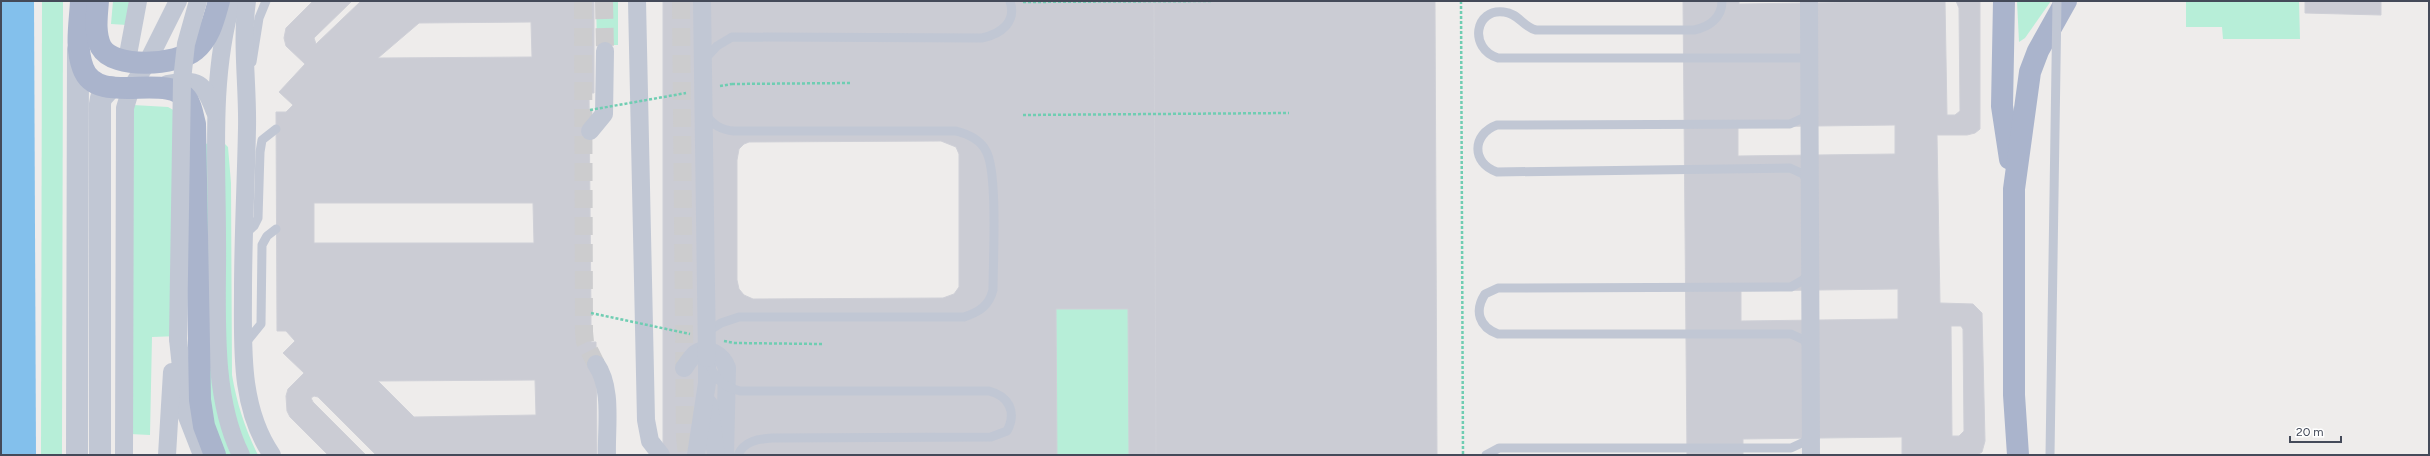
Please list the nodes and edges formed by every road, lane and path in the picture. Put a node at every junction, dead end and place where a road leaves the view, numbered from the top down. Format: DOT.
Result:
graph roads {
  1 [pos="81,1"];
  2 [pos="98,1"];
  3 [pos="138,1"];
  4 [pos="178,1"];
  5 [pos="198,1"];
  6 [pos="219,1"];
  7 [pos="232,1"];
  8 [pos="247,1"];
  9 [pos="266,1"];
  10 [pos="637,1"];
  11 [pos="702,1"];
  12 [pos="1010,1"];
  13 [pos="1213,1"];
  14 [pos="1461,1"];
  15 [pos="1722,1"];
  16 [pos="1809,1"];
  17 [pos="2004,1"];
  18 [pos="2057,1"];
  19 [pos="2066,1"];
  20 [pos="1023,2"];
  21 [pos="206,37"];
  22 [pos="78,47"];
  23 [pos="605,51"];
  24 [pos="1810,58"];
  25 [pos="704,60"];
  26 [pos="137,62"];
  27 [pos="218,81"];
  28 [pos="850,84"];
  29 [pos="717,87"];
  30 [pos="130,88"];
  31 [pos="687,92"];
  32 [pos="247,99"];
  33 [pos="1810,105"];
  34 [pos="590,110"];
  35 [pos="703,111"];
  36 [pos="1290,114"];
  37 [pos="216,115"];
  38 [pos="1023,115"];
  39 [pos="276,129"];
  40 [pos="590,131"];
  41 [pos="1810,187"];
  42 [pos="2014,189"];
  43 [pos="276,229"];
  44 [pos="243,236"];
  45 [pos="1810,268"];
  46 [pos="591,313"];
  47 [pos="707,336"];
  48 [pos="178,339"];
  49 [pos="822,344"];
  50 [pos="243,346"];
  51 [pos="1811,353"];
  52 [pos="707,358"];
  53 [pos="596,364"];
  54 [pos="684,368"];
  55 [pos="707,383"];
  56 [pos="2014,395"];
  57 [pos="1811,429"];
  58 [pos="77,455"];
  59 [pos="100,455"];
  60 [pos="124,455"];
  61 [pos="167,455"];
  62 [pos="202,455"];
  63 [pos="215,455"];
  64 [pos="241,455"];
  65 [pos="272,455"];
  66 [pos="607,455"];
  67 [pos="661,455"];
  68 [pos="696,455"];
  69 [pos="716,455"];
  70 [pos="725,455"];
  71 [pos="738,455"];
  72 [pos="1463,455"];
  73 [pos="1486,455"];
  74 [pos="1811,455"];
  75 [pos="2003,455"];
  76 [pos="2018,455"];
  77 [pos="2050,455"];
  1 -- 22 [label="main road"];
  2 -- 26 [label="main road"];
  3 -- 26 [label="street"];
  4 -- 26 [label="street"];
  5 -- 48 [label="street, bridge"];
  6 -- 21 [label="main road"];
  7 -- 27 [label="street"];
  8 -- 32 [label="street"];
  9 -- 32 [label="lane"];
  10 -- 67 [label="street"];
  11 -- 25 [label="street, bridge"];
  12 -- 25 [label="lane, bridge"];
  13 -- 20 [label="path"];
  14 -- 72 [label="path"];
  15 -- 24 [label="lane"];
  16 -- 24 [label="street"];
  17 -- 42 [label="main road"];
  18 -- 77 [label="lane, bridge"];
  19 -- 42 [label="main road"];
  21 -- 26 [label="main road"];
  21 -- 27 [label="street"];
  22 -- 30 [label="main road"];
  22 -- 58 [label="street"];
  23 -- 40 [label="street"];
  24 -- 33 [label="street"];
  25 -- 35 [label="street, bridge"];
  26 -- 30 [label="street"];
  27 -- 37 [label="street"];
  28 -- 29 [label="path, bridge"];
  30 -- 37 [label="street"];
  30 -- 59 [label="street"];
  30 -- 60 [label="street"];
  30 -- 63 [label="main road"];
  31 -- 34 [label="path, bridge"];
  32 -- 44 [label="street"];
  33 -- 41 [label="street"];
  33 -- 41 [label="lane"];
  35 -- 47 [label="street, bridge"];
  35 -- 47 [label="lane"];
  36 -- 38 [label="path"];
  37 -- 64 [label="street"];
  39 -- 44 [label="lane"];
  41 -- 45 [label="street"];
  42 -- 56 [label="main road"];
  43 -- 50 [label="lane"];
  44 -- 50 [label="street"];
  45 -- 51 [label="street"];
  45 -- 51 [label="lane"];
  46 -- 47 [label="path, bridge"];
  47 -- 49 [label="path, bridge"];
  47 -- 52 [label="street, bridge"];
  48 -- 61 [label="street"];
  48 -- 62 [label="street"];
  50 -- 65 [label="street"];
  51 -- 57 [label="street"];
  52 -- 55 [label="street"];
  52 -- 71 [label="lane, bridge"];
  53 -- 66 [label="street"];
  54 -- 70 [label="street"];
  55 -- 68 [label="street"];
  55 -- 69 [label="street"];
  56 -- 75 [label="main road"];
  56 -- 76 [label="main road"];
  57 -- 73 [label="lane"];
  57 -- 74 [label="street"];
}
